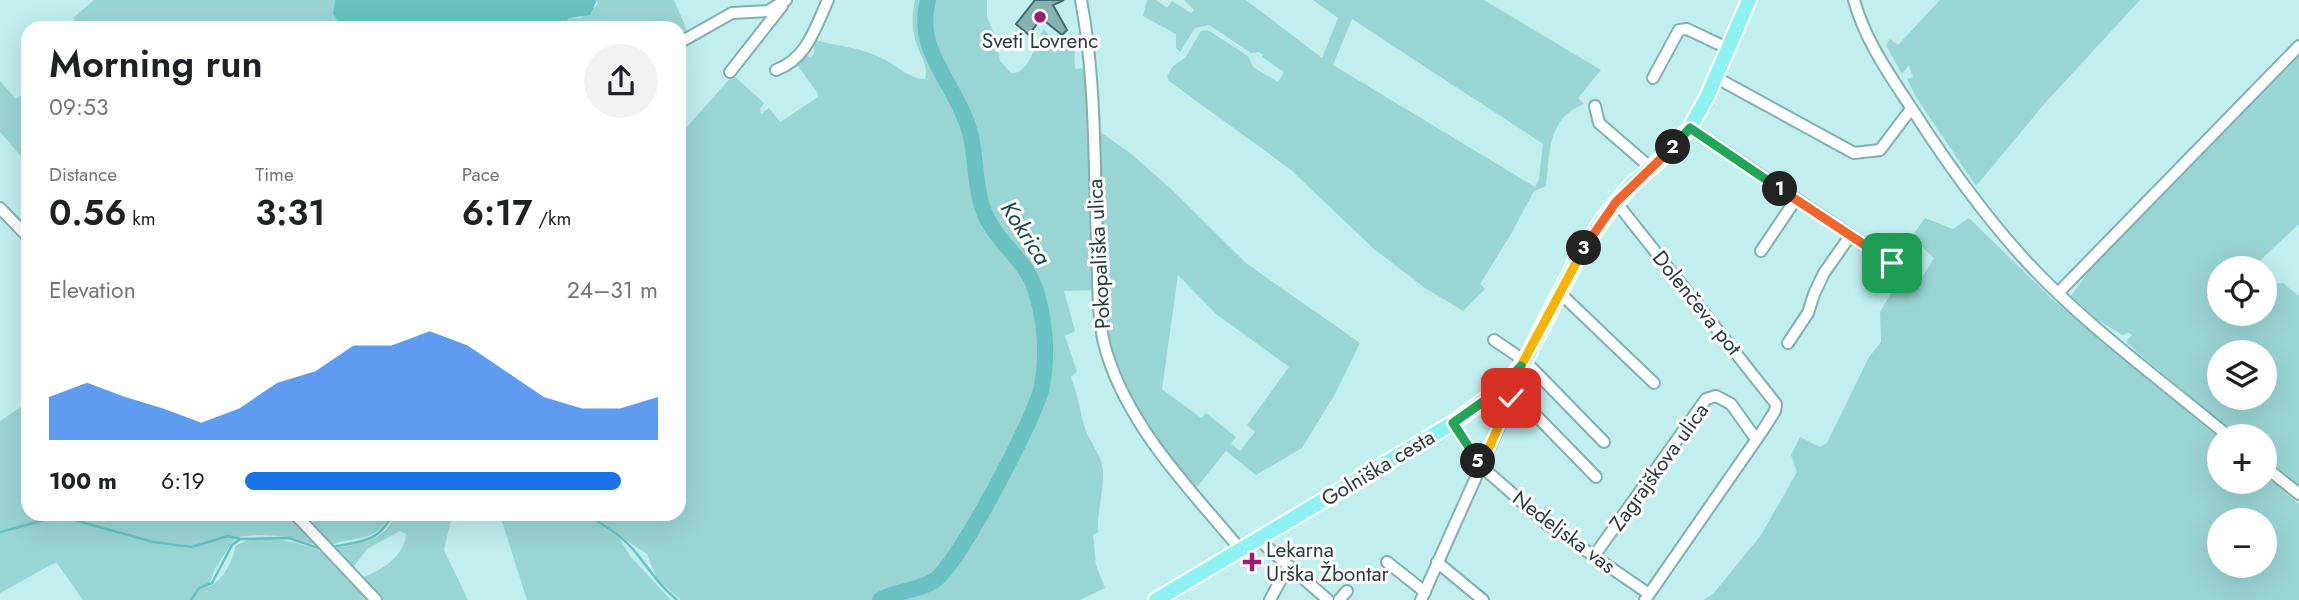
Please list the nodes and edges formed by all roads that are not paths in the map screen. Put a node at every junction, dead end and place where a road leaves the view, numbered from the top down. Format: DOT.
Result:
graph roads {
  1 [pos="828,0"];
  2 [pos="1081,0"];
  3 [pos="1749,0"];
  4 [pos="1854,0"];
  5 [pos="785,2"];
  6 [pos="686,39"];
  7 [pos="2299,47"];
  8 [pos="1727,48"];
  9 [pos="776,70"];
  10 [pos="730,72"];
  11 [pos="1715,77"];
  12 [pos="1653,78"];
  13 [pos="1595,106"];
  14 [pos="1911,108"];
  15 [pos="1690,128"];
  16 [pos="1651,168"];
  17 [pos="1796,200"];
  18 [pos="1616,202"];
  19 [pos="0,208"];
  20 [pos="21,230"];
  21 [pos="1850,236"];
  22 [pos="1760,251"];
  23 [pos="1892,263"];
  24 [pos="2059,292"];
  25 [pos="1560,293"];
  26 [pos="1494,340"];
  27 [pos="1788,343"];
  28 [pos="1525,361"];
  29 [pos="1654,383"];
  30 [pos="1453,423"];
  31 [pos="2214,424"];
  32 [pos="1756,439"];
  33 [pos="1604,442"];
  34 [pos="1481,466"];
  35 [pos="2277,476"];
  36 [pos="1596,477"];
  37 [pos="2299,494"];
  38 [pos="302,521"];
  39 [pos="1258,539"];
  40 [pos="1240,550"];
  41 [pos="1594,556"];
  42 [pos="1387,562"];
  43 [pos="1437,562"];
  44 [pos="1288,566"];
  45 [pos="1347,591"];
  46 [pos="1315,596"];
  47 [pos="1423,596"];
  48 [pos="1647,597"];
  49 [pos="376,600"];
  50 [pos="1156,600"];
  51 [pos="1270,600"];
  52 [pos="1328,600"];
  53 [pos="1339,600"];
  54 [pos="1483,600"];
  1 -- 9 [label="street"];
  2 -- 40 [label="street, Pokopališka ulica"];
  3 -- 8 [label="main road, Golniška cesta"];
  4 -- 14 [label="street"];
  5 -- 6 [label="street"];
  5 -- 10 [label="street"];
  7 -- 24 [label="street"];
  8 -- 11 [label="main road, Golniška cesta"];
  8 -- 12 [label="street"];
  11 -- 14 [label="street"];
  11 -- 15 [label="main road, Golniška cesta"];
  13 -- 16 [label="street"];
  14 -- 24 [label="street"];
  15 -- 16 [label="main road, Golniška cesta"];
  15 -- 17 [label="street"];
  16 -- 18 [label="main road, Golniška cesta"];
  17 -- 21 [label="street"];
  17 -- 22 [label="street"];
  18 -- 25 [label="main road, Golniška cesta"];
  18 -- 32 [label="street, Dolenčeva pot"];
  19 -- 20 [label="street"];
  21 -- 23 [label="street"];
  21 -- 27 [label="street"];
  24 -- 31 [label="street"];
  25 -- 28 [label="main road, Golniška cesta"];
  25 -- 29 [label="street"];
  26 -- 28 [label="street"];
  28 -- 30 [label="main road, Golniška cesta"];
  28 -- 33 [label="street"];
  30 -- 34 [label="street, Nedeljska vas"];
  30 -- 39 [label="main road, Golniška cesta"];
  32 -- 41 [label="street, Zagrajškova ulica"];
  32 -- 48 [label="street"];
  34 -- 36 [label="street"];
  34 -- 41 [label="street, Nedeljska vas"];
  34 -- 43 [label="street"];
  35 -- 37 [label="street"];
  38 -- 49 [label="street"];
  39 -- 40 [label="main road, Golniška cesta"];
  39 -- 44 [label="street"];
  40 -- 50 [label="main road, Golniška cesta"];
  41 -- 48 [label="street, Nedeljska vas"];
  42 -- 47 [label="street"];
  43 -- 47 [label="street"];
  43 -- 54 [label="street"];
  44 -- 46 [label="street"];
  44 -- 51 [label="street"];
  45 -- 53 [label="street"];
  46 -- 52 [label="street"];
}
